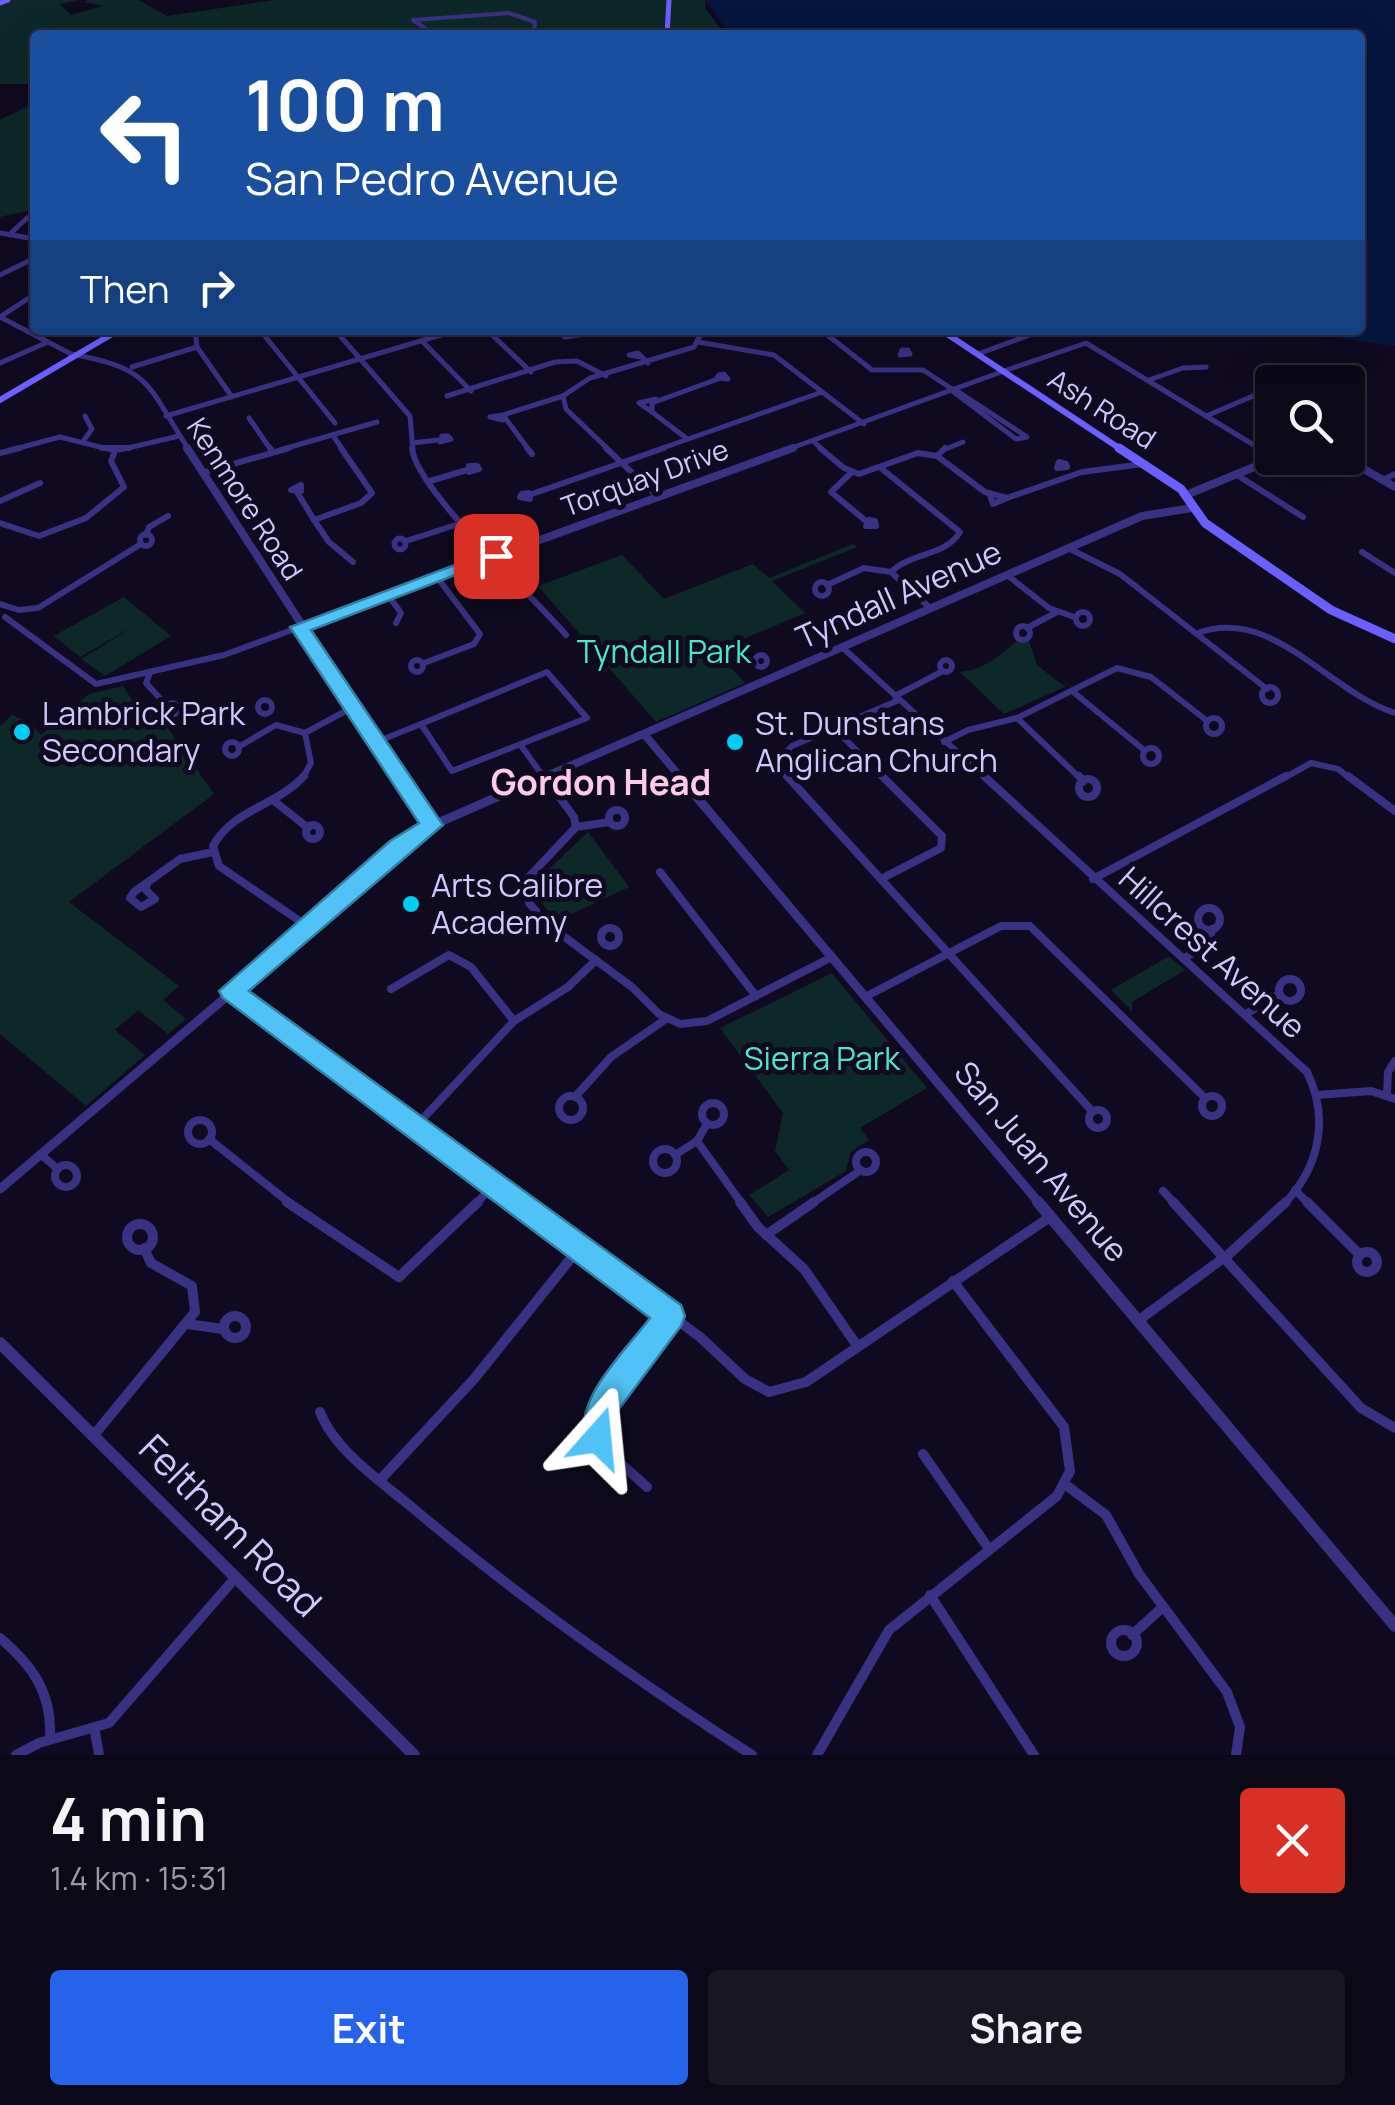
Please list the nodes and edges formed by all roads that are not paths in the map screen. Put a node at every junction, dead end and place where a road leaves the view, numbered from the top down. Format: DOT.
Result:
graph roads {
  1 [pos="8,0"];
  2 [pos="669,0"];
  3 [pos="0,3"];
  4 [pos="425,30"];
  5 [pos="535,30"];
  6 [pos="668,30"];
  7 [pos="27,218"];
  8 [pos="0,233"];
  9 [pos="10,233"];
  10 [pos="30,238"];
  11 [pos="30,260"];
  12 [pos="0,263"];
  13 [pos="14,267"];
  14 [pos="0,275"];
  15 [pos="30,297"];
  16 [pos="0,317"];
  17 [pos="30,333"];
  18 [pos="35,335"];
  19 [pos="106,335"];
  20 [pos="196,335"];
  21 [pos="265,335"];
  22 [pos="339,335"];
  23 [pos="440,335"];
  24 [pos="493,335"];
  25 [pos="563,335"];
  26 [pos="590,335"];
  27 [pos="700,335"];
  28 [pos="832,335"];
  29 [pos="949,335"];
  30 [pos="1029,335"];
  31 [pos="829,336"];
  32 [pos="422,340"];
  33 [pos="48,342"];
  34 [pos="698,342"];
  35 [pos="197,348"];
  36 [pos="74,354"];
  37 [pos="978,354"];
  38 [pos="908,355"];
  39 [pos="360,359"];
  40 [pos="0,364"];
  41 [pos="132,366"];
  42 [pos="1206,367"];
  43 [pos="914,368"];
  44 [pos="1004,371"];
  45 [pos="530,372"];
  46 [pos="606,376"];
  47 [pos="298,377"];
  48 [pos="718,379"];
  49 [pos="1149,380"];
  50 [pos="952,389"];
  51 [pos="470,391"];
  52 [pos="822,392"];
  53 [pos="1255,395"];
  54 [pos="447,396"];
  55 [pos="563,396"];
  56 [pos="232,397"];
  57 [pos="0,398"];
  58 [pos="656,399"];
  59 [pos="652,412"];
  60 [pos="85,416"];
  61 [pos="166,416"];
  62 [pos="1206,416"];
  63 [pos="249,418"];
  64 [pos="377,422"];
  65 [pos="334,423"];
  66 [pos="864,424"];
  67 [pos="179,436"];
  68 [pos="334,436"];
  69 [pos="686,438"];
  70 [pos="84,440"];
  71 [pos="438,440"];
  72 [pos="412,442"];
  73 [pos="814,442"];
  74 [pos="962,442"];
  75 [pos="1255,446"];
  76 [pos="116,451"];
  77 [pos="272,451"];
  78 [pos="0,453"];
  79 [pos="532,454"];
  80 [pos="936,456"];
  81 [pos="626,464"];
  82 [pos="1143,464"];
  83 [pos="1255,466"];
  84 [pos="1065,468"];
  85 [pos="882,469"];
  86 [pos="467,470"];
  87 [pos="1365,470"];
  88 [pos="852,472"];
  89 [pos="202,473"];
  90 [pos="1395,474"];
  91 [pos="1073,475"];
  92 [pos="1237,475"];
  93 [pos="1383,480"];
  94 [pos="430,481"];
  95 [pos="40,483"];
  96 [pos="1395,487"];
  97 [pos="297,492"];
  98 [pos="532,494"];
  99 [pos="1186,495"];
  100 [pos="658,497"];
  101 [pos="0,501"];
  102 [pos="1192,508"];
  103 [pos="168,516"];
  104 [pos="1303,518"];
  105 [pos="314,520"];
  106 [pos="866,522"];
  107 [pos="0,523"];
  108 [pos="462,523"];
  109 [pos="406,541"];
  110 [pos="1068,548"];
  111 [pos="1362,552"];
  112 [pos="491,558"];
  113 [pos="353,562"];
  114 [pos="891,572"];
  115 [pos="1395,573"];
  116 [pos="1008,575"];
  117 [pos="437,577"];
  118 [pos="827,585"];
  119 [pos="388,595"];
  120 [pos="0,604"];
  121 [pos="930,608"];
  122 [pos="1057,612"];
  123 [pos="1074,617"];
  124 [pos="5,618"];
  125 [pos="396,623"];
  126 [pos="300,627"];
  127 [pos="1028,628"];
  128 [pos="1198,633"];
  129 [pos="566,635"];
  130 [pos="1395,639"];
  131 [pos="842,647"];
  132 [pos="424,664"];
  133 [pos="765,666"];
  134 [pos="944,670"];
  135 [pos="150,673"];
  136 [pos="776,676"];
  137 [pos="1268,689"];
  138 [pos="1072,690"];
  139 [pos="897,698"];
  140 [pos="166,706"];
  141 [pos="353,708"];
  142 [pos="268,712"];
  143 [pos="1395,713"];
  144 [pos="1017,718"];
  145 [pos="1206,720"];
  146 [pos="420,723"];
  147 [pos="276,726"];
  148 [pos="835,729"];
  149 [pos="305,733"];
  150 [pos="644,734"];
  151 [pos="376,742"];
  152 [pos="944,742"];
  153 [pos="240,746"];
  154 [pos="522,747"];
  155 [pos="1144,750"];
  156 [pos="544,776"];
  157 [pos="1084,781"];
  158 [pos="273,800"];
  159 [pos="1395,812"];
  160 [pos="609,822"];
  161 [pos="432,825"];
  162 [pos="576,827"];
  163 [pos="308,828"];
  164 [pos="943,842"];
  165 [pos="954,847"];
  166 [pos="212,852"];
  167 [pos="660,872"];
  168 [pos="881,879"];
  169 [pos="1093,879"];
  170 [pos="147,883"];
  171 [pos="307,926"];
  172 [pos="1212,929"];
  173 [pos="604,944"];
  174 [pos="948,954"];
  175 [pos="594,958"];
  176 [pos="832,958"];
  177 [pos="1184,958"];
  178 [pos="391,989"];
  179 [pos="232,991"];
  180 [pos="1279,994"];
  181 [pos="756,996"];
  182 [pos="865,997"];
  183 [pos="1246,1014"];
  184 [pos="666,1019"];
  185 [pos="514,1022"];
  186 [pos="1395,1061"];
  187 [pos="1317,1095"];
  188 [pos="1391,1097"];
  189 [pos="575,1098"];
  190 [pos="1204,1098"];
  191 [pos="1092,1111"];
  192 [pos="707,1124"];
  193 [pos="416,1126"];
  194 [pos="209,1139"];
  195 [pos="697,1141"];
  196 [pos="40,1154"];
  197 [pos="675,1154"];
  198 [pos="58,1169"];
  199 [pos="861,1170"];
  200 [pos="494,1184"];
  201 [pos="0,1190"];
  202 [pos="1295,1190"];
  203 [pos="1163,1191"];
  204 [pos="1051,1216"];
  205 [pos="766,1235"];
  206 [pos="144,1248"];
  207 [pos="580,1248"];
  208 [pos="1358,1253"];
  209 [pos="1222,1256"];
  210 [pos="953,1281"];
  211 [pos="671,1316"];
  212 [pos="1139,1320"];
  213 [pos="187,1324"];
  214 [pos="223,1329"];
  215 [pos="0,1342"];
  216 [pos="858,1347"];
  217 [pos="320,1412"];
  218 [pos="1395,1428"];
  219 [pos="94,1434"];
  220 [pos="923,1454"];
  221 [pos="380,1480"];
  222 [pos="1066,1484"];
  223 [pos="647,1487"];
  224 [pos="990,1549"];
  225 [pos="236,1577"];
  226 [pos="930,1595"];
  227 [pos="1163,1607"];
  228 [pos="1395,1626"];
  229 [pos="1132,1635"];
  230 [pos="0,1638"];
  231 [pos="95,1732"];
  232 [pos="50,1737"];
  233 [pos="16,1755"];
  234 [pos="99,1755"];
  235 [pos="414,1755"];
  236 [pos="752,1755"];
  237 [pos="818,1755"];
  238 [pos="1034,1755"];
  239 [pos="1236,1755"];
  1 -- 3 [label="main road"];
  2 -- 6 [label="main road"];
  4 -- 5 [label="street"];
  7 -- 9 [label="street"];
  8 -- 9 [label="street"];
  9 -- 10 [label="street"];
  11 -- 13 [label="street"];
  12 -- 13 [label="street"];
  13 -- 14 [label="street"];
  15 -- 16 [label="street"];
  16 -- 17 [label="street"];
  18 -- 33 [label="street"];
  19 -- 36 [label="main road"];
  20 -- 35 [label="street"];
  21 -- 47 [label="street"];
  22 -- 39 [label="street"];
  23 -- 32 [label="street"];
  24 -- 45 [label="street"];
  25 -- 26 [label="street"];
  27 -- 34 [label="street"];
  28 -- 31 [label="street"];
  29 -- 37 [label="main road, Ash Road"];
  30 -- 37 [label="street"];
  31 -- 43 [label="street"];
  32 -- 39 [label="street"];
  32 -- 51 [label="street"];
  33 -- 36 [label="street"];
  33 -- 40 [label="street"];
  34 -- 46 [label="street"];
  34 -- 52 [label="street"];
  35 -- 41 [label="street"];
  35 -- 56 [label="street"];
  36 -- 41 [label="street"];
  36 -- 57 [label="main road"];
  37 -- 44 [label="main road, Ash Road"];
  38 -- 43 [label="street"];
  39 -- 47 [label="street"];
  39 -- 72 [label="street"];
  41 -- 61 [label="street, Kenmore Road"];
  42 -- 49 [label="street"];
  43 -- 50 [label="street"];
  44 -- 49 [label="street, Torquay Drive"];
  44 -- 50 [label="street, Torquay Drive"];
  44 -- 82 [label="main road, Ash Road"];
  45 -- 46 [label="street"];
  45 -- 51 [label="street"];
  46 -- 55 [label="street"];
  47 -- 56 [label="street"];
  47 -- 65 [label="street"];
  48 -- 58 [label="street"];
  49 -- 62 [label="street"];
  50 -- 50 [label="street"];
  50 -- 66 [label="street, Torquay Drive"];
  51 -- 54 [label="street"];
  52 -- 66 [label="street"];
  52 -- 69 [label="street"];
  53 -- 62 [label="street"];
  55 -- 79 [label="street"];
  55 -- 81 [label="street"];
  56 -- 61 [label="street"];
  58 -- 59 [label="street"];
  58 -- 59 [label="street"];
  59 -- 69 [label="street"];
  60 -- 70 [label="street"];
  61 -- 67 [label="street, Kenmore Road"];
  62 -- 75 [label="street"];
  63 -- 77 [label="street"];
  64 -- 68 [label="street"];
  66 -- 73 [label="street, Torquay Drive"];
  67 -- 76 [label="street"];
  67 -- 89 [label="street, Kenmore Road"];
  68 -- 77 [label="street"];
  68 -- 105 [label="street"];
  69 -- 81 [label="street"];
  70 -- 76 [label="street"];
  70 -- 78 [label="street"];
  71 -- 72 [label="street"];
  72 -- 94 [label="street"];
  73 -- 88 [label="street"];
  73 -- 100 [label="street, Torquay Drive"];
  74 -- 80 [label="street"];
  76 -- 107 [label="street"];
  77 -- 89 [label="street"];
  80 -- 85 [label="street"];
  80 -- 91 [label="street"];
  81 -- 98 [label="street"];
  81 -- 100 [label="street"];
  82 -- 91 [label="street"];
  82 -- 99 [label="main road, Ash Road"];
  83 -- 92 [label="street"];
  84 -- 91 [label="street"];
  85 -- 88 [label="street"];
  85 -- 114 [label="street"];
  86 -- 94 [label="street"];
  87 -- 93 [label="street"];
  88 -- 106 [label="street"];
  89 -- 126 [label="street, Kenmore Road"];
  90 -- 93 [label="street"];
  92 -- 99 [label="street"];
  92 -- 104 [label="street"];
  93 -- 96 [label="street"];
  94 -- 108 [label="street"];
  95 -- 101 [label="street"];
  97 -- 105 [label="street"];
  99 -- 102 [label="main road"];
  100 -- 112 [label="street, Torquay Drive"];
  102 -- 110 [label="street, Tyndall Avenue"];
  102 -- 130 [label="main road"];
  103 -- 120 [label="street"];
  105 -- 113 [label="street"];
  108 -- 109 [label="street"];
  108 -- 112 [label="street"];
  110 -- 116 [label="street, Tyndall Avenue"];
  110 -- 128 [label="street"];
  111 -- 115 [label="street"];
  112 -- 117 [label="street, Torquay Drive"];
  112 -- 129 [label="street"];
  114 -- 118 [label="street"];
  114 -- 121 [label="street"];
  116 -- 121 [label="street, Tyndall Avenue"];
  116 -- 122 [label="street"];
  117 -- 119 [label="street, Torquay Drive"];
  117 -- 132 [label="street"];
  119 -- 125 [label="street"];
  119 -- 126 [label="street, Torquay Drive"];
  121 -- 131 [label="street, Tyndall Avenue"];
  122 -- 123 [label="street"];
  122 -- 127 [label="street"];
  124 -- 135 [label="street, Torquay Drive"];
  126 -- 135 [label="street, Torquay Drive"];
  126 -- 141 [label="street, Kenmore Road"];
  128 -- 137 [label="street"];
  128 -- 143 [label="street"];
  131 -- 136 [label="street, Tyndall Avenue"];
  131 -- 139 [label="street, Hillcrest Avenue"];
  133 -- 136 [label="street"];
  134 -- 139 [label="street"];
  135 -- 140 [label="street"];
  136 -- 150 [label="street, Tyndall Avenue"];
  138 -- 144 [label="street"];
  138 -- 145 [label="street"];
  138 -- 155 [label="street"];
  139 -- 148 [label="street"];
  139 -- 152 [label="street, Hillcrest Avenue"];
  141 -- 149 [label="street"];
  141 -- 151 [label="street, Kenmore Road"];
  142 -- 147 [label="street"];
  144 -- 152 [label="street"];
  144 -- 157 [label="street"];
  146 -- 151 [label="street"];
  146 -- 154 [label="street"];
  146 -- 154 [label="street"];
  147 -- 149 [label="street"];
  147 -- 153 [label="street"];
  148 -- 164 [label="street"];
  148 -- 168 [label="street"];
  149 -- 158 [label="street"];
  150 -- 156 [label="street, Tyndall Avenue"];
  150 -- 176 [label="street, San Juan Avenue"];
  151 -- 161 [label="street, Kenmore Road"];
  152 -- 169 [label="street, Hillcrest Avenue"];
  154 -- 156 [label="street"];
  156 -- 161 [label="street, Tyndall Avenue"];
  156 -- 162 [label="street"];
  158 -- 163 [label="street"];
  158 -- 166 [label="street"];
  159 -- 169 [label="street"];
  160 -- 162 [label="street"];
  161 -- 171 [label="street, Tyndall Avenue"];
  162 -- 175 [label="street"];
  164 -- 165 [label="street"];
  164 -- 168 [label="street"];
  166 -- 170 [label="street"];
  166 -- 171 [label="street"];
  167 -- 181 [label="street"];
  168 -- 174 [label="street"];
  169 -- 177 [label="street, Hillcrest Avenue"];
  171 -- 179 [label="street, Tyndall Avenue"];
  172 -- 177 [label="street"];
  173 -- 175 [label="street"];
  174 -- 182 [label="street"];
  174 -- 190 [label="street"];
  174 -- 191 [label="street"];
  175 -- 184 [label="street"];
  175 -- 185 [label="street"];
  176 -- 181 [label="street"];
  176 -- 182 [label="street, San Juan Avenue"];
  177 -- 183 [label="street, Hillcrest Avenue"];
  178 -- 185 [label="street"];
  179 -- 193 [label="street"];
  179 -- 196 [label="street, Tyndall Avenue"];
  180 -- 183 [label="street"];
  181 -- 184 [label="street"];
  182 -- 204 [label="street, San Juan Avenue"];
  183 -- 187 [label="street, Hillcrest Avenue"];
  184 -- 189 [label="street"];
  185 -- 193 [label="street"];
  186 -- 188 [label="street"];
  187 -- 188 [label="street"];
  187 -- 202 [label="street"];
  192 -- 195 [label="street"];
  193 -- 200 [label="street"];
  194 -- 200 [label="street"];
  195 -- 197 [label="street"];
  195 -- 205 [label="street"];
  196 -- 198 [label="street"];
  196 -- 201 [label="street, Tyndall Avenue"];
  199 -- 205 [label="street"];
  200 -- 207 [label="street"];
  202 -- 208 [label="street"];
  202 -- 209 [label="street"];
  203 -- 209 [label="street"];
  204 -- 210 [label="street"];
  204 -- 212 [label="street, San Juan Avenue"];
  205 -- 216 [label="street"];
  206 -- 213 [label="street"];
  207 -- 211 [label="street"];
  207 -- 221 [label="street"];
  209 -- 212 [label="street"];
  209 -- 218 [label="street"];
  210 -- 216 [label="street"];
  210 -- 222 [label="street"];
  211 -- 216 [label="street"];
  211 -- 223 [label="street"];
  212 -- 228 [label="street, San Juan Avenue"];
  213 -- 214 [label="street"];
  213 -- 219 [label="street"];
  215 -- 219 [label="street, Feltham Road"];
  217 -- 221 [label="street"];
  219 -- 225 [label="street, Feltham Road"];
  220 -- 224 [label="street"];
  221 -- 236 [label="street"];
  222 -- 224 [label="street"];
  222 -- 227 [label="street"];
  224 -- 226 [label="street"];
  225 -- 231 [label="street"];
  225 -- 235 [label="street, Feltham Road"];
  226 -- 237 [label="street"];
  226 -- 238 [label="street"];
  227 -- 229 [label="street"];
  227 -- 239 [label="street"];
  230 -- 232 [label="street"];
  231 -- 232 [label="street"];
  231 -- 234 [label="street"];
  232 -- 233 [label="street"];
}
